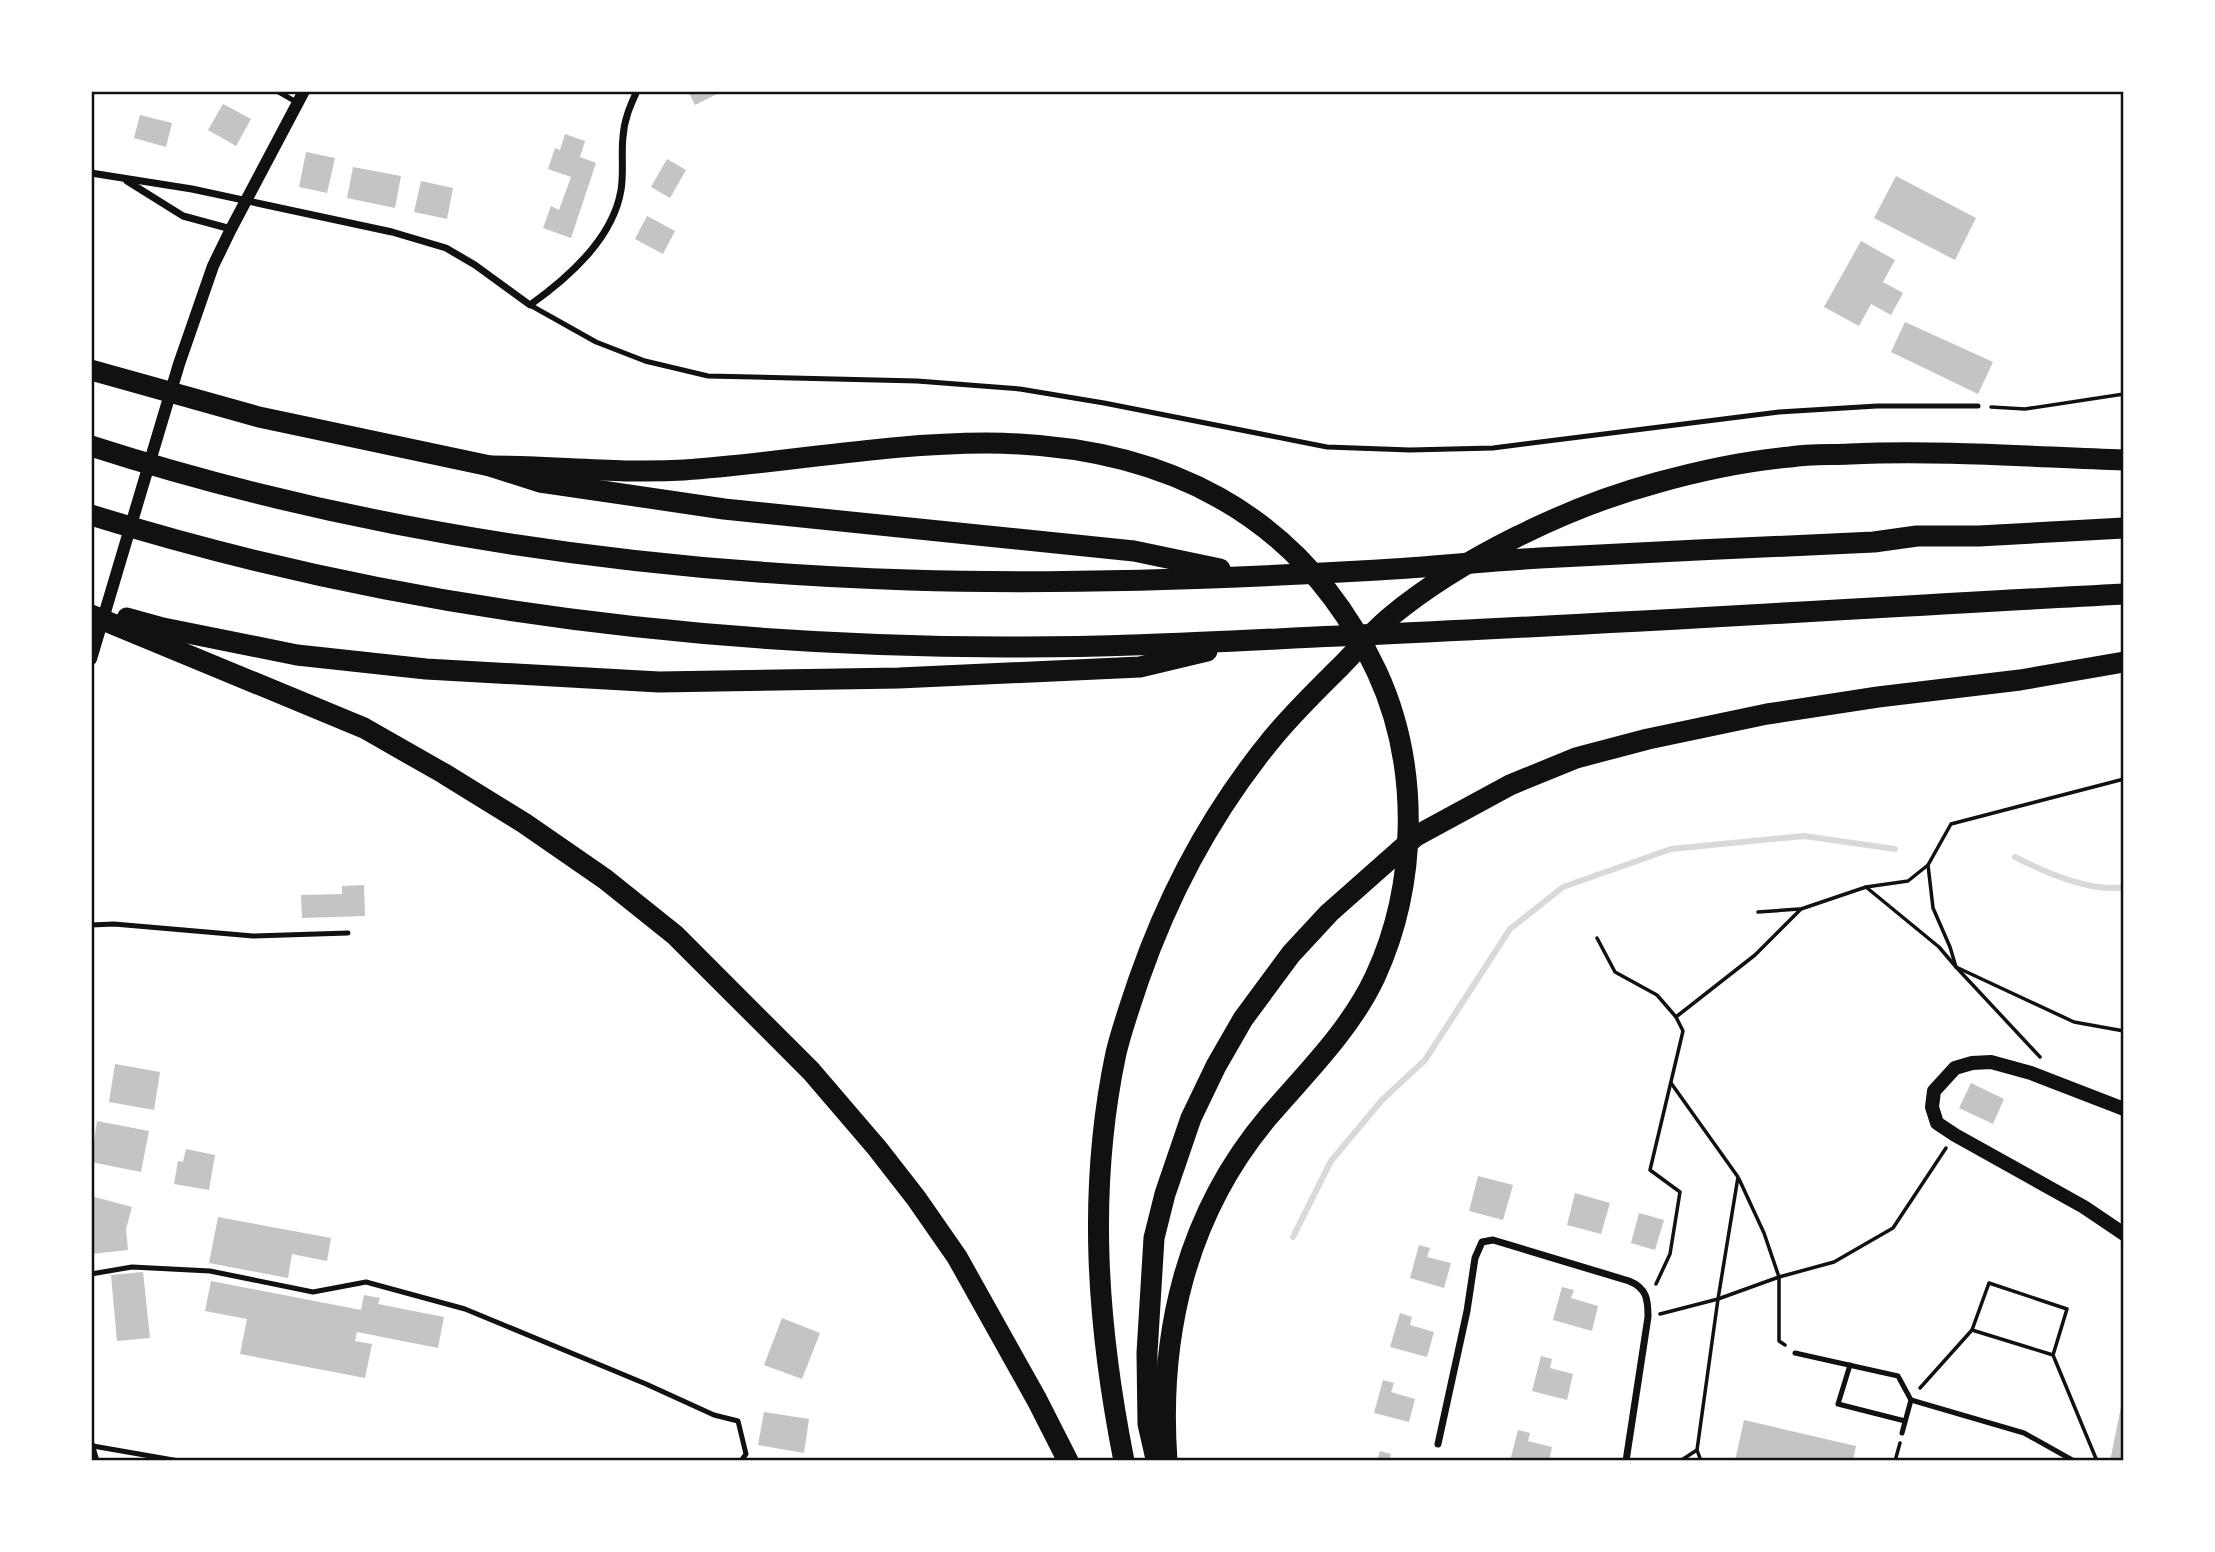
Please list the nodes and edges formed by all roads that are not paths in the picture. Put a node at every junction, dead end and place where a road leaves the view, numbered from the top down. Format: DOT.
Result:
graph roads {
  1 [pos="276,91"];
  2 [pos="637,91"];
  3 [pos="301,97"];
  4 [pos="91,173"];
  5 [pos="124,179"];
  6 [pos="246,201"];
  7 [pos="231,229"];
  8 [pos="530,305"];
  9 [pos="91,370"];
  10 [pos="1978,406"];
  11 [pos="91,446"];
  12 [pos="2124,460"];
  13 [pos="490,466"];
  14 [pos="91,515"];
  15 [pos="2124,528"];
  16 [pos="1253,576"];
  17 [pos="2124,594"];
  18 [pos="91,607"];
  19 [pos="91,615"];
  20 [pos="1255,640"];
  21 [pos="91,659"];
  22 [pos="2124,662"];
  23 [pos="91,926"];
  24 [pos="348,933"];
  25 [pos="2124,1109"];
  26 [pos="2124,1234"];
  27 [pos="91,1274"];
  28 [pos="1795,1353"];
  29 [pos="1850,1365"];
  30 [pos="1911,1399"];
  31 [pos="1905,1422"];
  32 [pos="1902,1433"];
  33 [pos="1437,1444"];
  34 [pos="92,1445"];
  35 [pos="96,1461"];
  36 [pos="179,1461"];
  37 [pos="741,1461"];
  38 [pos="1068,1461"];
  39 [pos="1124,1461"];
  40 [pos="1157,1461"];
  41 [pos="1167,1461"];
  42 [pos="1626,1461"];
  43 [pos="2074,1461"];
  1 -- 3 [label="lane"];
  2 -- 8 [label="street"];
  3 -- 6 [label="street"];
  4 -- 5 [label="street"];
  5 -- 6 [label="street"];
  5 -- 7 [label="street"];
  6 -- 7 [label="street"];
  6 -- 8 [label="street"];
  7 -- 21 [label="street"];
  8 -- 10 [label="lane"];
  9 -- 13 [label="highway"];
  11 -- 16 [label="highway"];
  12 -- 39 [label="highway"];
  13 -- 16 [label="highway"];
  13 -- 41 [label="highway"];
  14 -- 20 [label="highway"];
  15 -- 16 [label="highway"];
  17 -- 20 [label="highway"];
  18 -- 20 [label="highway"];
  19 -- 38 [label="highway"];
  22 -- 40 [label="highway"];
  23 -- 24 [label="lane"];
  25 -- 26 [label="main road"];
  27 -- 37 [label="lane"];
  28 -- 29 [label="lane"];
  29 -- 30 [label="lane"];
  29 -- 31 [label="lane"];
  30 -- 31 [label="lane"];
  30 -- 43 [label="lane"];
  31 -- 32 [label="lane"];
  33 -- 42 [label="street"];
  34 -- 35 [label="street"];
  34 -- 36 [label="lane"];
}
